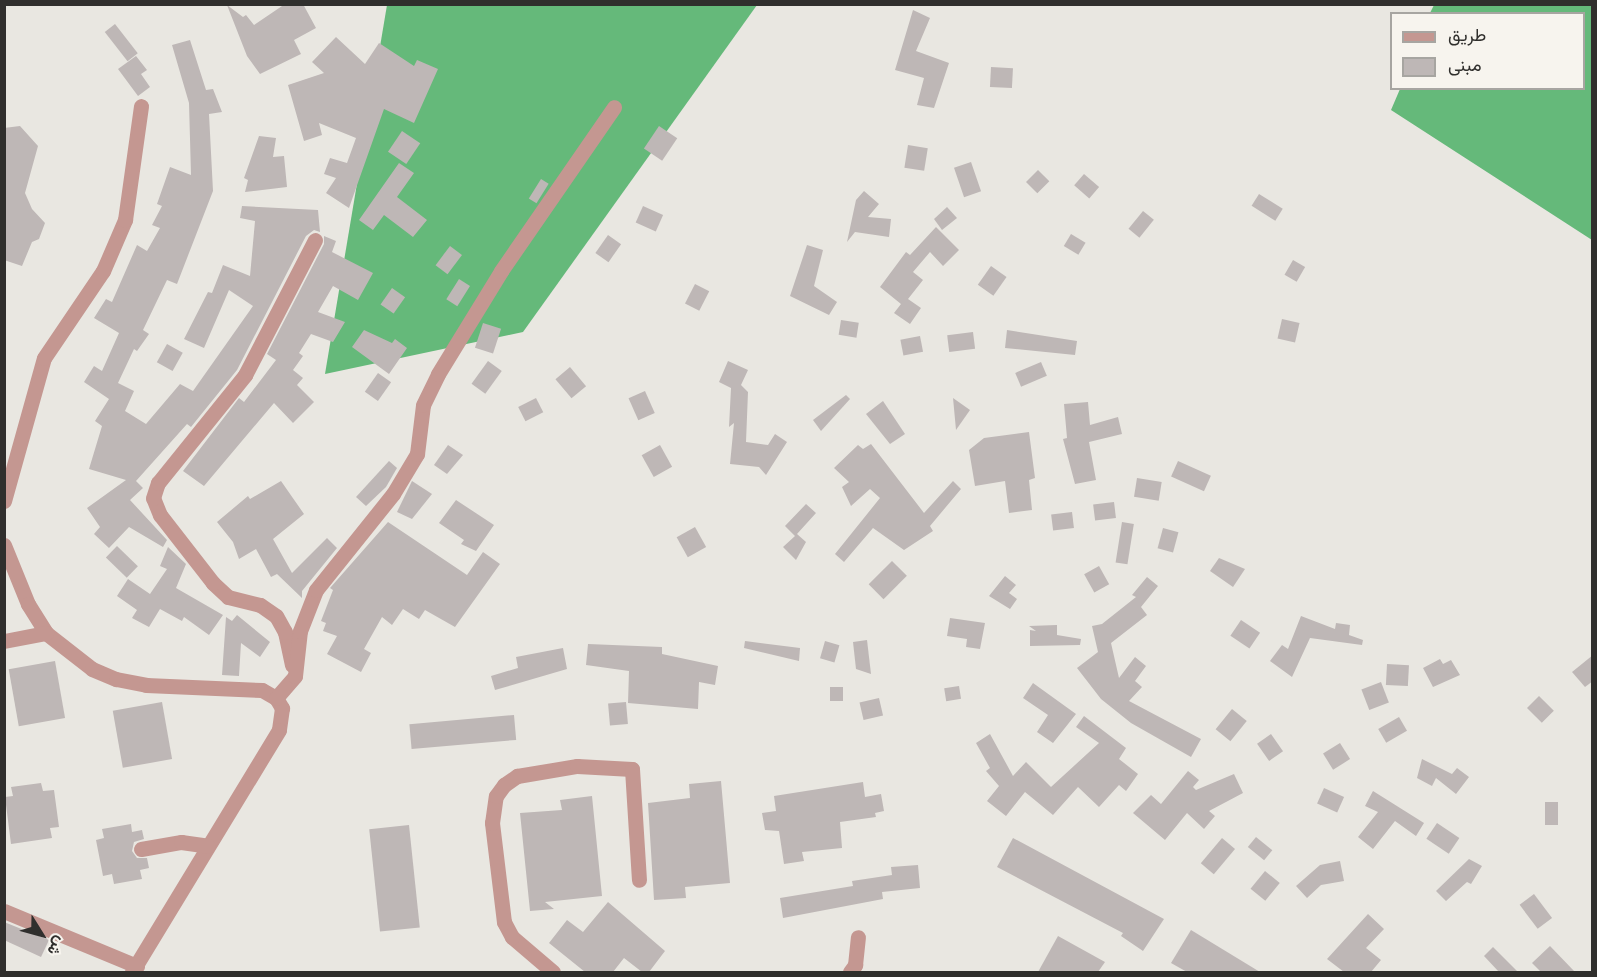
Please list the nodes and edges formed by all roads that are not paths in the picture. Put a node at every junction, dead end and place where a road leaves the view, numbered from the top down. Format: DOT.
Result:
graph roads {
  1 [pos="141,105"];
  2 [pos="614,107"];
  3 [pos="315,240"];
  4 [pos="4,501"];
  5 [pos="4,545"];
  6 [pos="46,633"];
  7 [pos="4,641"];
  8 [pos="295,676"];
  9 [pos="276,698"];
  10 [pos="208,846"];
  11 [pos="141,849"];
  12 [pos="639,879"];
  13 [pos="4,911"];
  14 [pos="858,937"];
  15 [pos="134,969"];
  16 [pos="553,972"];
  17 [pos="850,972"];
  1 -- 4 [label="street"];
  2 -- 8 [label="street"];
  3 -- 8 [label="street"];
  5 -- 6 [label="street"];
  6 -- 7 [label="street"];
  6 -- 9 [label="street"];
  8 -- 9 [label="street"];
  9 -- 10 [label="street"];
  10 -- 11 [label="street"];
  10 -- 15 [label="street"];
  12 -- 16 [label="street"];
  13 -- 15 [label="street"];
  14 -- 17 [label="street"];
}
